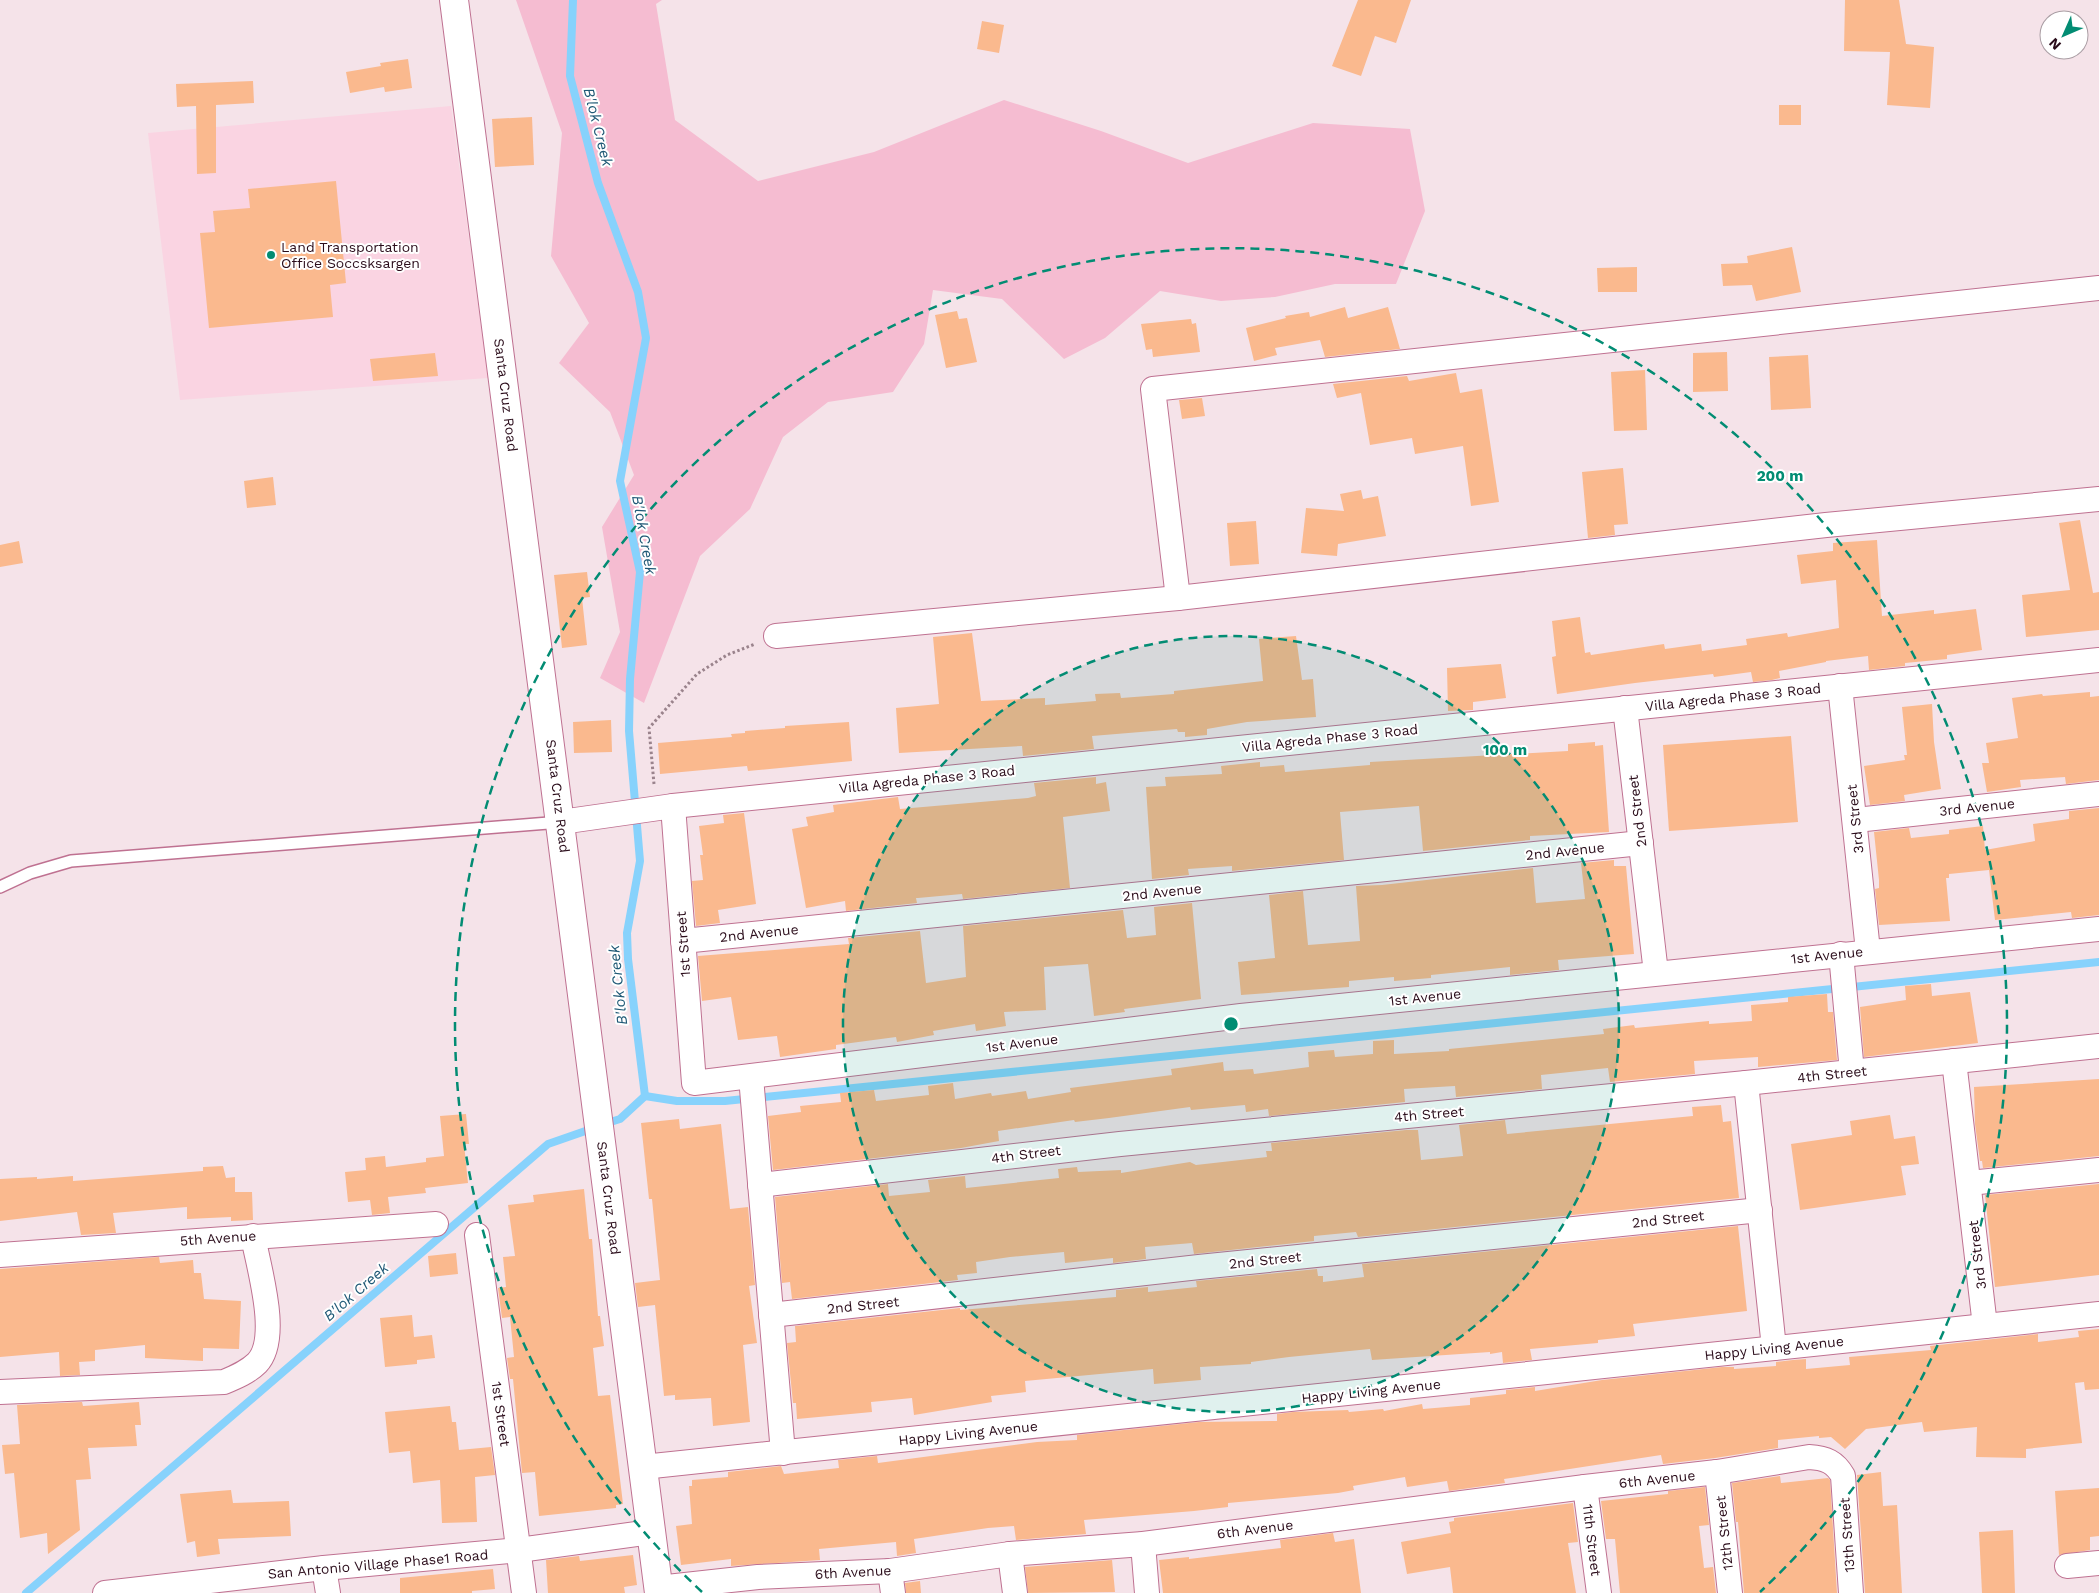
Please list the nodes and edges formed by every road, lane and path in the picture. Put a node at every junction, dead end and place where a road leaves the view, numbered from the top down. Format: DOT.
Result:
graph roads {
  1 [pos="454,0"];
  2 [pos="2099,288"];
  3 [pos="2099,498"];
  4 [pos="1178,598"];
  5 [pos="776,636"];
  6 [pos="2099,660"];
  7 [pos="1840,686"];
  8 [pos="1625,708"];
  9 [pos="2099,794"];
  10 [pos="650,808"];
  11 [pos="1856,820"];
  12 [pos="562,822"];
  13 [pos="1641,843"];
  14 [pos="0,887"];
  15 [pos="2099,928"];
  16 [pos="683,941"];
  17 [pos="1868,951"];
  18 [pos="1656,973"];
  19 [pos="1843,977"];
  20 [pos="2099,1046"];
  21 [pos="1954,1061"];
  22 [pos="1852,1072"];
  23 [pos="694,1083"];
  24 [pos="1746,1083"];
  25 [pos="753,1094"];
  26 [pos="2099,1170"];
  27 [pos="1969,1183"];
  28 [pos="760,1185"];
  29 [pos="1760,1210"];
  30 [pos="436,1224"];
  31 [pos="477,1235"];
  32 [pos="253,1236"];
  33 [pos="0,1255"];
  34 [pos="2099,1314"];
  35 [pos="771,1315"];
  36 [pos="1985,1326"];
  37 [pos="1774,1348"];
  38 [pos="0,1392"];
  39 [pos="783,1453"];
  40 [pos="642,1467"];
  41 [pos="1717,1472"];
  42 [pos="1844,1476"];
  43 [pos="1585,1487"];
  44 [pos="651,1532"];
  45 [pos="1143,1544"];
  46 [pos="519,1550"];
  47 [pos="1010,1554"];
  48 [pos="2099,1563"];
  49 [pos="2066,1566"];
  50 [pos="324,1568"];
  51 [pos="891,1582"];
  52 [pos="759,1585"];
  53 [pos="658,1590"];
  54 [pos="105,1593"];
  55 [pos="328,1593"];
  56 [pos="524,1593"];
  57 [pos="1014,1593"];
  58 [pos="1147,1593"];
  59 [pos="1599,1593"];
  60 [pos="1730,1593"];
  61 [pos="1851,1593"];
  1 -- 12 [label="street, Santa Cruz Road"];
  2 -- 4 [label="street"];
  3 -- 4 [label="street"];
  4 -- 5 [label="street"];
  5 -- 10 [label="path"];
  6 -- 7 [label="street, Villa Agreda Phase 3 Road"];
  7 -- 8 [label="street, Villa Agreda Phase 3 Road"];
  7 -- 11 [label="street, 3rd Street"];
  8 -- 10 [label="street, Villa Agreda Phase 3 Road"];
  8 -- 13 [label="street, 2nd Street"];
  9 -- 11 [label="street, 3rd Avenue"];
  10 -- 12 [label="street, Villa Agreda Phase 3 Road"];
  10 -- 16 [label="street, 1st Street"];
  11 -- 17 [label="street, 3rd Street"];
  12 -- 14 [label="lane"];
  12 -- 40 [label="street, Santa Cruz Road"];
  13 -- 16 [label="street, 2nd Avenue"];
  13 -- 18 [label="street, 2nd Street"];
  15 -- 17 [label="street, 1st Avenue"];
  16 -- 23 [label="street, 1st Street"];
  17 -- 19 [label="street, 1st Avenue"];
  18 -- 19 [label="street, 1st Avenue"];
  18 -- 25 [label="street, 1st Avenue"];
  19 -- 22 [label="street"];
  20 -- 21 [label="street, 4th Street"];
  21 -- 22 [label="street, 4th Street"];
  21 -- 27 [label="street, 3rd Street"];
  22 -- 24 [label="street, 4th Street"];
  23 -- 25 [label="street, 1st Avenue"];
  24 -- 28 [label="street, 4th Street"];
  24 -- 29 [label="street"];
  25 -- 28 [label="street"];
  26 -- 27 [label="street"];
  27 -- 36 [label="street, 3rd Street"];
  28 -- 35 [label="street"];
  29 -- 35 [label="street, 2nd Street"];
  29 -- 37 [label="street"];
  30 -- 32 [label="street, 5th Avenue"];
  31 -- 46 [label="street, 1st Street"];
  32 -- 33 [label="street, 5th Avenue"];
  32 -- 38 [label="street"];
  34 -- 36 [label="street, Happy Living Avenue"];
  35 -- 39 [label="street"];
  36 -- 37 [label="street, Happy Living Avenue"];
  37 -- 39 [label="street, Happy Living Avenue"];
  39 -- 40 [label="street, Happy Living Avenue"];
  40 -- 44 [label="street, Santa Cruz Road"];
  41 -- 42 [label="street, 6th Avenue"];
  41 -- 43 [label="street, 6th Avenue"];
  41 -- 60 [label="street, 12th Street"];
  42 -- 61 [label="street, 13th Street"];
  43 -- 45 [label="street, 6th Avenue"];
  43 -- 59 [label="street, 11th Street"];
  44 -- 46 [label="street, San Antonio Village Phase1 Road"];
  44 -- 53 [label="street, Santa Cruz Road"];
  45 -- 47 [label="street, 6th Avenue"];
  45 -- 58 [label="street"];
  46 -- 50 [label="street, San Antonio Village Phase1 Road"];
  46 -- 56 [label="street, 1st Street"];
  47 -- 51 [label="street, 6th Avenue"];
  47 -- 57 [label="street"];
  48 -- 49 [label="street"];
  50 -- 54 [label="street, San Antonio Village Phase1 Road"];
  50 -- 55 [label="street"];
  51 -- 52 [label="street, 6th Avenue"];
  52 -- 53 [label="street, 6th Avenue"];
}
